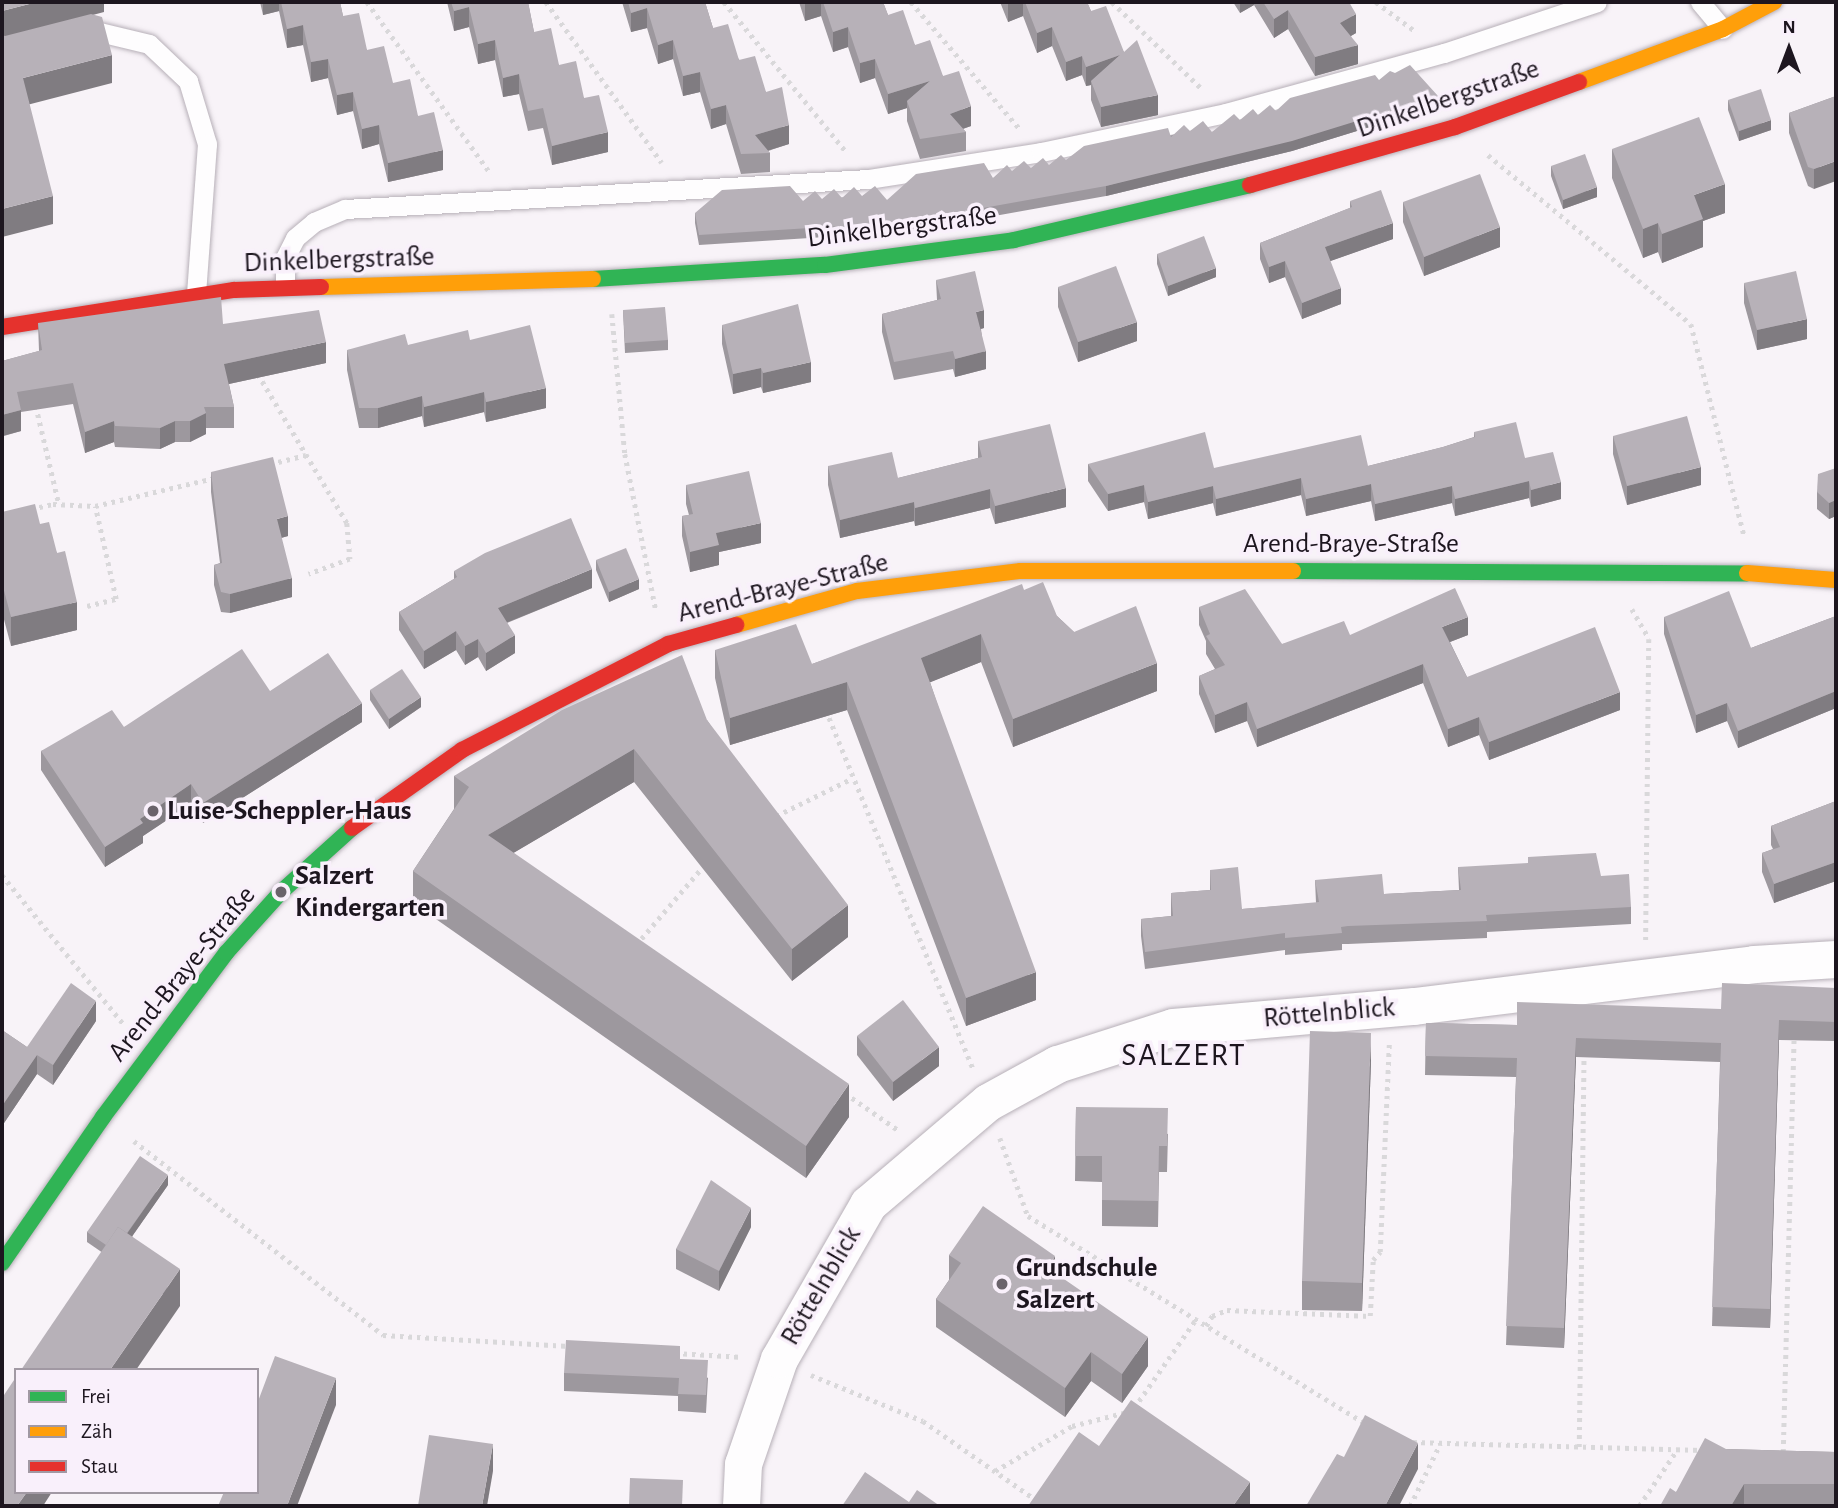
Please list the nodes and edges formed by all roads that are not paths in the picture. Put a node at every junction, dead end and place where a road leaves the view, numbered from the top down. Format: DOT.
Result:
graph roads {
  1 [pos="1597,2"];
  2 [pos="1700,2"];
  3 [pos="1774,2"];
  4 [pos="1723,29"];
  5 [pos="65,36"];
  6 [pos="285,286"];
  7 [pos="196,293"];
  8 [pos="2,327"];
  9 [pos="1836,580"];
  10 [pos="1836,959"];
  11 [pos="2,1263"];
  12 [pos="741,1506"];
  1 -- 6 [label="lane"];
  2 -- 4 [label="lane"];
  3 -- 4 [label="street, Dinkelbergstraße"];
  4 -- 6 [label="street, Dinkelbergstraße"];
  5 -- 7 [label="lane"];
  6 -- 7 [label="street, Dinkelbergstraße"];
  7 -- 8 [label="street, Dinkelbergstraße"];
  9 -- 11 [label="street, Arend-Braye-Straße"];
  10 -- 12 [label="street, Röttelnblick"];
}
